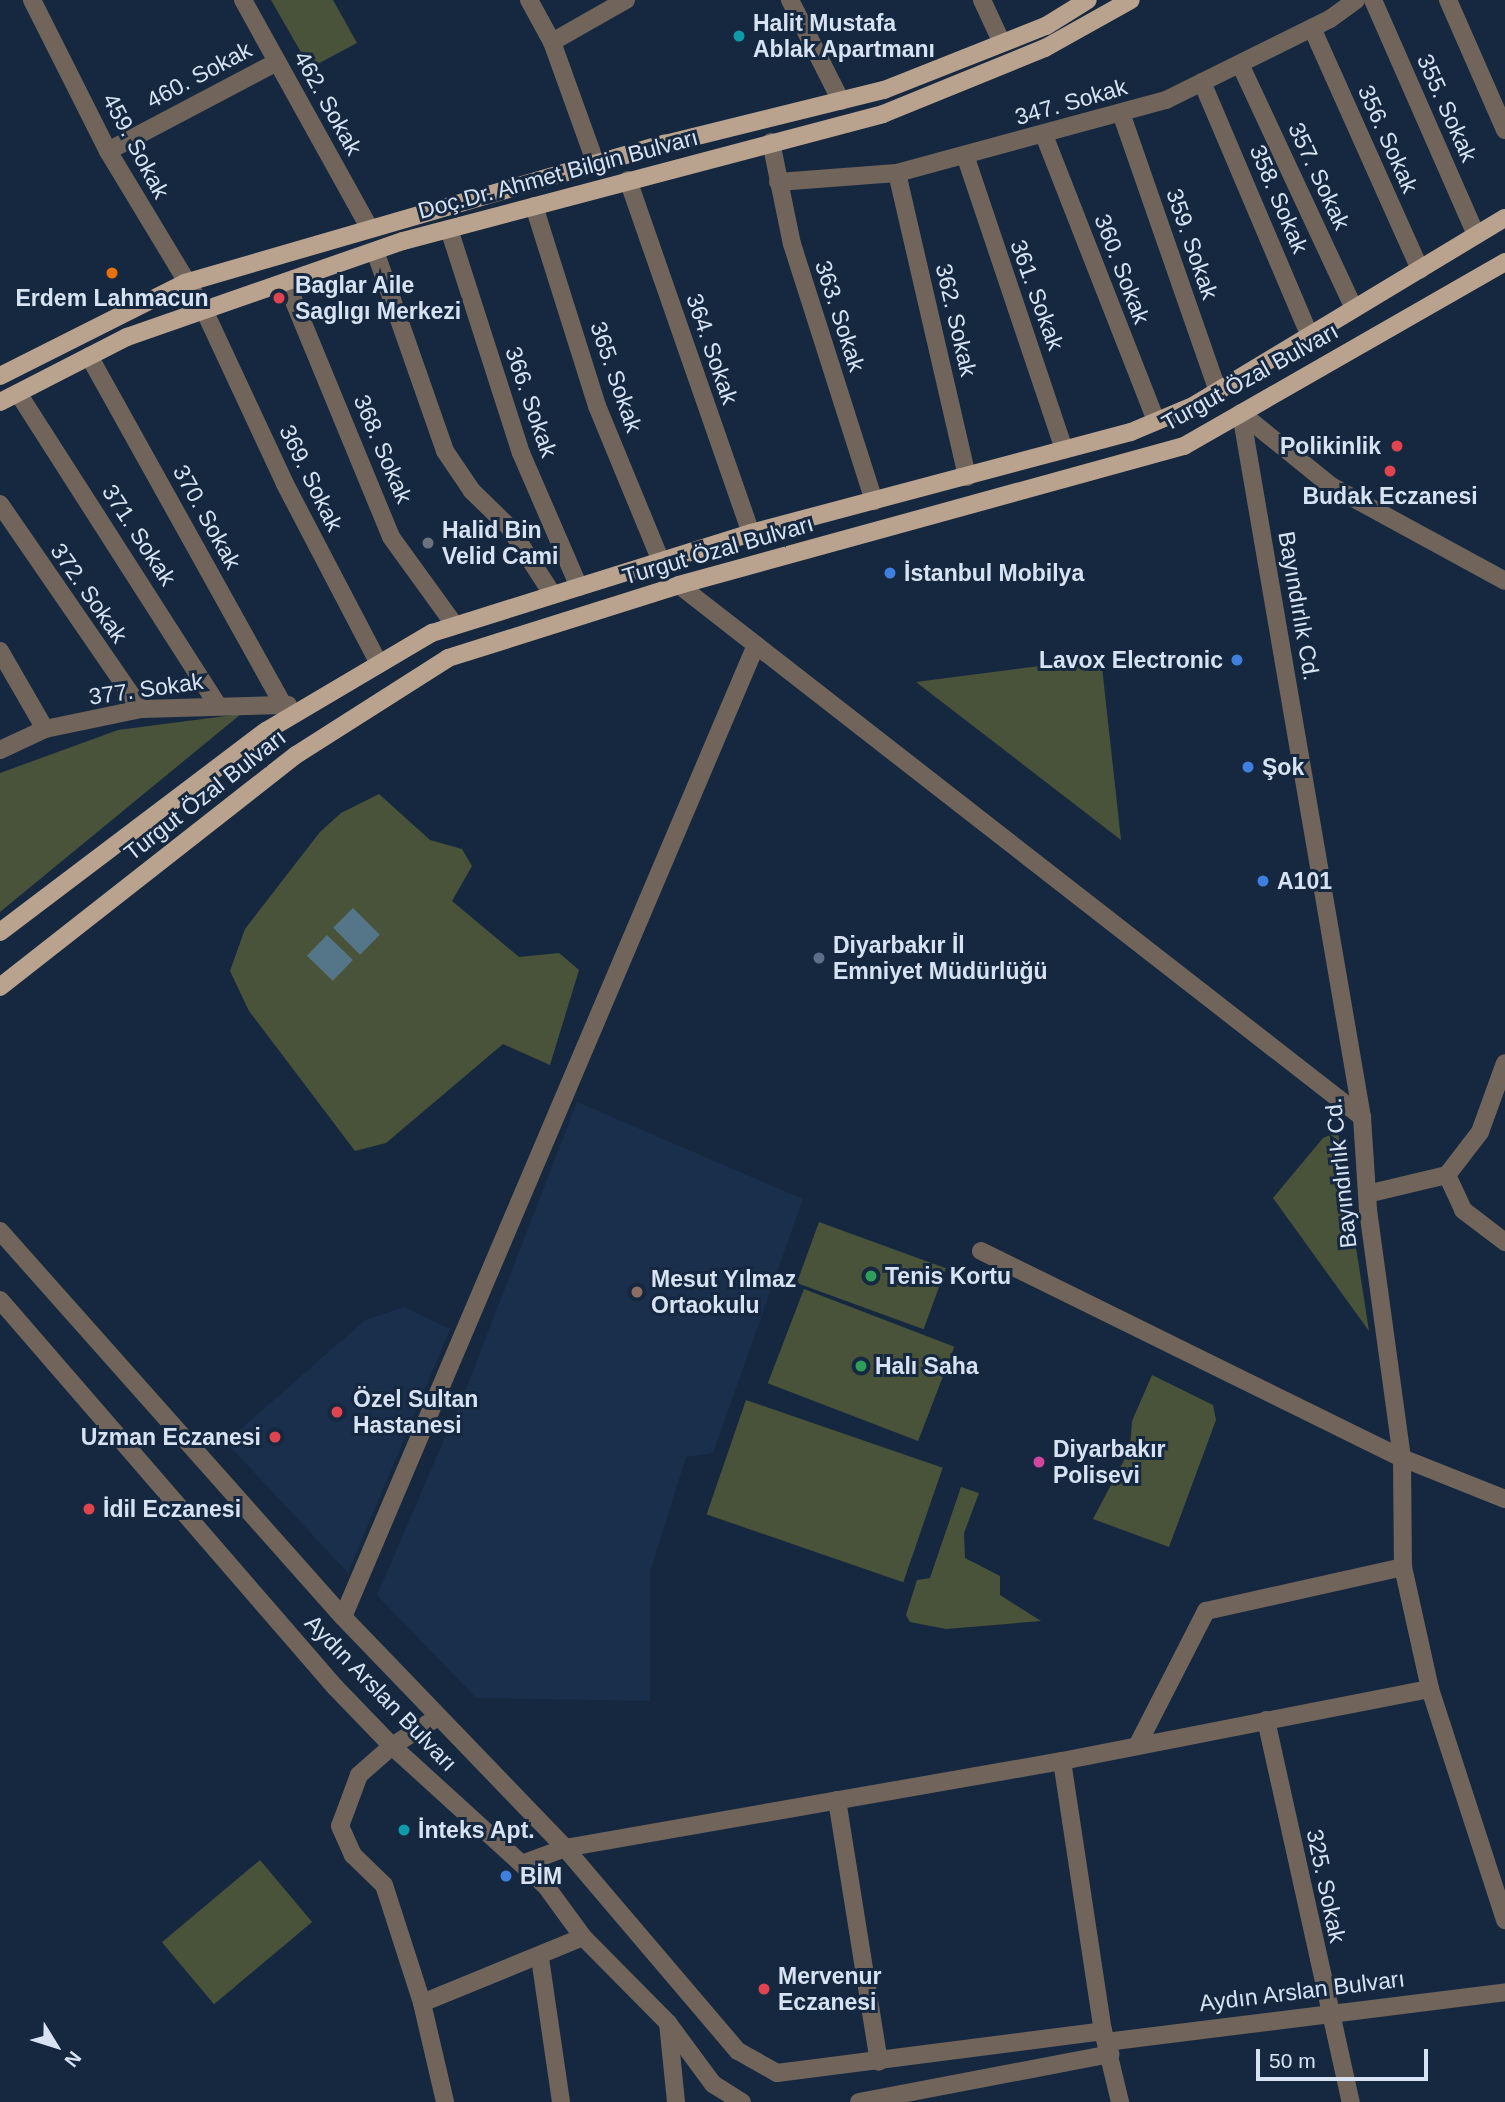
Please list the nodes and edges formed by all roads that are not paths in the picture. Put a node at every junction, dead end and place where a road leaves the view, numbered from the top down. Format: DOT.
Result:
graph roads {
  1 [pos="32,0"];
  2 [pos="243,0"];
  3 [pos="529,0"];
  4 [pos="626,0"];
  5 [pos="790,0"];
  6 [pos="982,0"];
  7 [pos="1088,0"];
  8 [pos="1131,0"];
  9 [pos="1356,0"];
  10 [pos="1373,0"];
  11 [pos="1448,0"];
  12 [pos="1312,29"];
  13 [pos="552,42"];
  14 [pos="1002,43"];
  15 [pos="277,62"];
  16 [pos="1240,64"];
  17 [pos="1202,82"];
  18 [pos="841,101"];
  19 [pos="1121,113"];
  20 [pos="1505,130"];
  21 [pos="1044,135"];
  22 [pos="771,142"];
  23 [pos="108,152"];
  24 [pos="965,155"];
  25 [pos="596,164"];
  26 [pos="897,173"];
  27 [pos="628,180"];
  28 [pos="778,182"];
  29 [pos="534,206"];
  30 [pos="1505,218"];
  31 [pos="370,229"];
  32 [pos="449,229"];
  33 [pos="1476,235"];
  34 [pos="375,251"];
  35 [pos="1505,262"];
  36 [pos="1420,270"];
  37 [pos="286,282"];
  38 [pos="185,283"];
  39 [pos="1354,309"];
  40 [pos="204,310"];
  41 [pos="1310,335"];
  42 [pos="89,356"];
  43 [pos="0,376"];
  44 [pos="1218,391"];
  45 [pos="19,393"];
  46 [pos="0,402"];
  47 [pos="1241,413"];
  48 [pos="1156,421"];
  49 [pos="1064,450"];
  50 [pos="967,477"];
  51 [pos="874,501"];
  52 [pos="0,504"];
  53 [pos="751,533"];
  54 [pos="661,561"];
  55 [pos="1505,581"];
  56 [pos="679,585"];
  57 [pos="579,587"];
  58 [pos="553,595"];
  59 [pos="454,624"];
  60 [pos="756,645"];
  61 [pos="0,651"];
  62 [pos="379,664"];
  63 [pos="281,701"];
  64 [pos="217,704"];
  65 [pos="141,709"];
  66 [pos="301,710"];
  67 [pos="45,729"];
  68 [pos="0,750"];
  69 [pos="0,932"];
  70 [pos="0,987"];
  71 [pos="1505,1063"];
  72 [pos="1362,1117"];
  73 [pos="1447,1175"];
  74 [pos="1367,1194"];
  75 [pos="0,1231"];
  76 [pos="1505,1242"];
  77 [pos="981,1251"];
  78 [pos="0,1300"];
  79 [pos="1402,1458"];
  80 [pos="1505,1499"];
  81 [pos="1404,1567"];
  82 [pos="343,1617"];
  83 [pos="1430,1689"];
  84 [pos="438,1717"];
  85 [pos="1266,1720"];
  86 [pos="392,1746"];
  87 [pos="1137,1746"];
  88 [pos="1062,1761"];
  89 [pos="837,1800"];
  90 [pos="565,1848"];
  91 [pos="522,1864"];
  92 [pos="1505,1920"];
  93 [pos="583,1937"];
  94 [pos="540,1958"];
  95 [pos="1505,1992"];
  96 [pos="422,2003"];
  97 [pos="1328,2011"];
  98 [pos="668,2023"];
  99 [pos="1106,2042"];
  100 [pos="879,2062"];
  101 [pos="879,2100"];
  102 [pos="445,2102"];
  103 [pos="561,2102"];
  104 [pos="676,2102"];
  105 [pos="743,2102"];
  106 [pos="859,2102"];
  107 [pos="1120,2102"];
  108 [pos="1351,2102"];
  1 -- 23 [label="street, 459. Sokak"];
  2 -- 15 [label="street, 462. Sokak"];
  3 -- 13 [label="street"];
  4 -- 13 [label="street"];
  5 -- 18 [label="street"];
  6 -- 14 [label="street"];
  7 -- 14 [label="main road, Doç.Dr. Ahmet Bilgin Bulvarı"];
  8 -- 22 [label="main road, Doç.Dr. Ahmet Bilgin Bulvarı"];
  9 -- 12 [label="street, 347. Sokak"];
  10 -- 33 [label="street, 355. Sokak"];
  11 -- 20 [label="street"];
  12 -- 16 [label="street, 347. Sokak"];
  12 -- 36 [label="street, 356. Sokak"];
  13 -- 25 [label="street"];
  14 -- 18 [label="main road, Doç.Dr. Ahmet Bilgin Bulvarı"];
  15 -- 23 [label="street, 460. Sokak"];
  15 -- 31 [label="street, 462. Sokak"];
  16 -- 17 [label="street, 347. Sokak"];
  16 -- 39 [label="street, 357. Sokak"];
  17 -- 19 [label="street, 347. Sokak"];
  17 -- 41 [label="street, 358. Sokak"];
  18 -- 25 [label="main road, Doç.Dr. Ahmet Bilgin Bulvarı"];
  19 -- 21 [label="street, 347. Sokak"];
  19 -- 44 [label="street, 359. Sokak"];
  21 -- 24 [label="street, 347. Sokak"];
  21 -- 48 [label="street, 360. Sokak"];
  22 -- 27 [label="main road, Doç.Dr. Ahmet Bilgin Bulvarı"];
  22 -- 28 [label="street, 363. Sokak"];
  23 -- 38 [label="street, 459. Sokak"];
  24 -- 26 [label="street, 347. Sokak"];
  24 -- 49 [label="street, 361. Sokak"];
  25 -- 31 [label="main road, Doç.Dr. Ahmet Bilgin Bulvarı"];
  26 -- 28 [label="street, 347. Sokak"];
  26 -- 50 [label="street, 362. Sokak"];
  27 -- 29 [label="main road, Doç.Dr. Ahmet Bilgin Bulvarı"];
  27 -- 53 [label="street, 364. Sokak"];
  28 -- 51 [label="street, 363. Sokak"];
  29 -- 32 [label="main road, Doç.Dr. Ahmet Bilgin Bulvarı"];
  29 -- 54 [label="street, 365. Sokak"];
  30 -- 33 [label="main road, Turgut Özal Bulvarı"];
  31 -- 38 [label="main road, Doç.Dr. Ahmet Bilgin Bulvarı"];
  32 -- 34 [label="main road, Doç.Dr. Ahmet Bilgin Bulvarı"];
  32 -- 57 [label="street, 366. Sokak"];
  33 -- 36 [label="main road, Turgut Özal Bulvarı"];
  34 -- 37 [label="main road, Doç.Dr. Ahmet Bilgin Bulvarı"];
  34 -- 58 [label="street"];
  35 -- 47 [label="main road, Turgut Özal Bulvarı"];
  36 -- 39 [label="main road, Turgut Özal Bulvarı"];
  37 -- 40 [label="main road, Doç.Dr. Ahmet Bilgin Bulvarı"];
  37 -- 59 [label="street, 368. Sokak"];
  38 -- 40 [label="street, 459. Sokak"];
  38 -- 43 [label="main road, Doç.Dr. Ahmet Bilgin Bulvarı"];
  39 -- 41 [label="main road, Turgut Özal Bulvarı"];
  40 -- 42 [label="main road, Doç.Dr. Ahmet Bilgin Bulvarı"];
  40 -- 62 [label="street, 369. Sokak"];
  41 -- 44 [label="main road, Turgut Özal Bulvarı"];
  42 -- 45 [label="main road, Doç.Dr. Ahmet Bilgin Bulvarı"];
  42 -- 63 [label="street, 370. Sokak"];
  44 -- 48 [label="main road, Turgut Özal Bulvarı"];
  45 -- 46 [label="main road, Doç.Dr. Ahmet Bilgin Bulvarı"];
  45 -- 64 [label="street, 371. Sokak"];
  47 -- 55 [label="street"];
  47 -- 56 [label="main road, Turgut Özal Bulvarı"];
  47 -- 72 [label="street, Bayındırlık Cd."];
  48 -- 49 [label="main road, Turgut Özal Bulvarı"];
  49 -- 50 [label="main road, Turgut Özal Bulvarı"];
  50 -- 51 [label="main road, Turgut Özal Bulvarı"];
  51 -- 53 [label="main road, Turgut Özal Bulvarı"];
  52 -- 65 [label="street, 372. Sokak"];
  53 -- 54 [label="main road, Turgut Özal Bulvarı"];
  54 -- 57 [label="main road, Turgut Özal Bulvarı"];
  56 -- 60 [label="street"];
  56 -- 70 [label="main road, Turgut Özal Bulvarı"];
  57 -- 58 [label="main road, Turgut Özal Bulvarı"];
  58 -- 59 [label="main road, Turgut Özal Bulvarı"];
  59 -- 62 [label="main road, Turgut Özal Bulvarı"];
  60 -- 72 [label="street"];
  60 -- 82 [label="street"];
  61 -- 67 [label="street"];
  62 -- 66 [label="main road, Turgut Özal Bulvarı"];
  63 -- 64 [label="street, 377. Sokak"];
  63 -- 66 [label="street, 377. Sokak"];
  64 -- 65 [label="street, 377. Sokak"];
  65 -- 67 [label="street, 377. Sokak"];
  66 -- 69 [label="main road, Turgut Özal Bulvarı"];
  67 -- 68 [label="street, 377. Sokak"];
  71 -- 73 [label="street"];
  72 -- 74 [label="street, Bayındırlık Cd."];
  73 -- 74 [label="street"];
  73 -- 76 [label="street"];
  74 -- 79 [label="street, Bayındırlık Cd."];
  75 -- 82 [label="street, Aydın Arslan Bulvarı"];
  77 -- 79 [label="street"];
  78 -- 86 [label="street, Aydın Arslan Bulvarı"];
  79 -- 80 [label="street"];
  79 -- 81 [label="street, Bayındırlık Cd."];
  81 -- 83 [label="street, Bayındırlık Cd."];
  81 -- 87 [label="street"];
  82 -- 84 [label="street, Aydın Arslan Bulvarı"];
  83 -- 85 [label="street"];
  83 -- 92 [label="street, Bayındırlık Cd."];
  84 -- 86 [label="street"];
  84 -- 90 [label="street, Aydın Arslan Bulvarı"];
  85 -- 87 [label="street"];
  85 -- 97 [label="street, 325. Sokak"];
  86 -- 91 [label="street, Aydın Arslan Bulvarı"];
  86 -- 96 [label="street"];
  87 -- 88 [label="street"];
  88 -- 89 [label="street"];
  88 -- 99 [label="street"];
  89 -- 90 [label="street"];
  89 -- 100 [label="street"];
  90 -- 91 [label="street"];
  90 -- 100 [label="street, Aydın Arslan Bulvarı"];
  91 -- 93 [label="street, Aydın Arslan Bulvarı"];
  93 -- 94 [label="street"];
  93 -- 98 [label="street, Aydın Arslan Bulvarı"];
  94 -- 96 [label="street"];
  94 -- 103 [label="street"];
  95 -- 97 [label="street, Aydın Arslan Bulvarı"];
  96 -- 102 [label="street"];
  97 -- 99 [label="street, Aydın Arslan Bulvarı"];
  97 -- 108 [label="street, 325. Sokak"];
  98 -- 104 [label="street"];
  98 -- 105 [label="street, Aydın Arslan Bulvarı"];
  99 -- 100 [label="street, Aydın Arslan Bulvarı"];
  99 -- 101 [label="street, Aydın Arslan Bulvarı"];
  99 -- 107 [label="street"];
  101 -- 106 [label="street, Aydın Arslan Bulvarı"];
}
